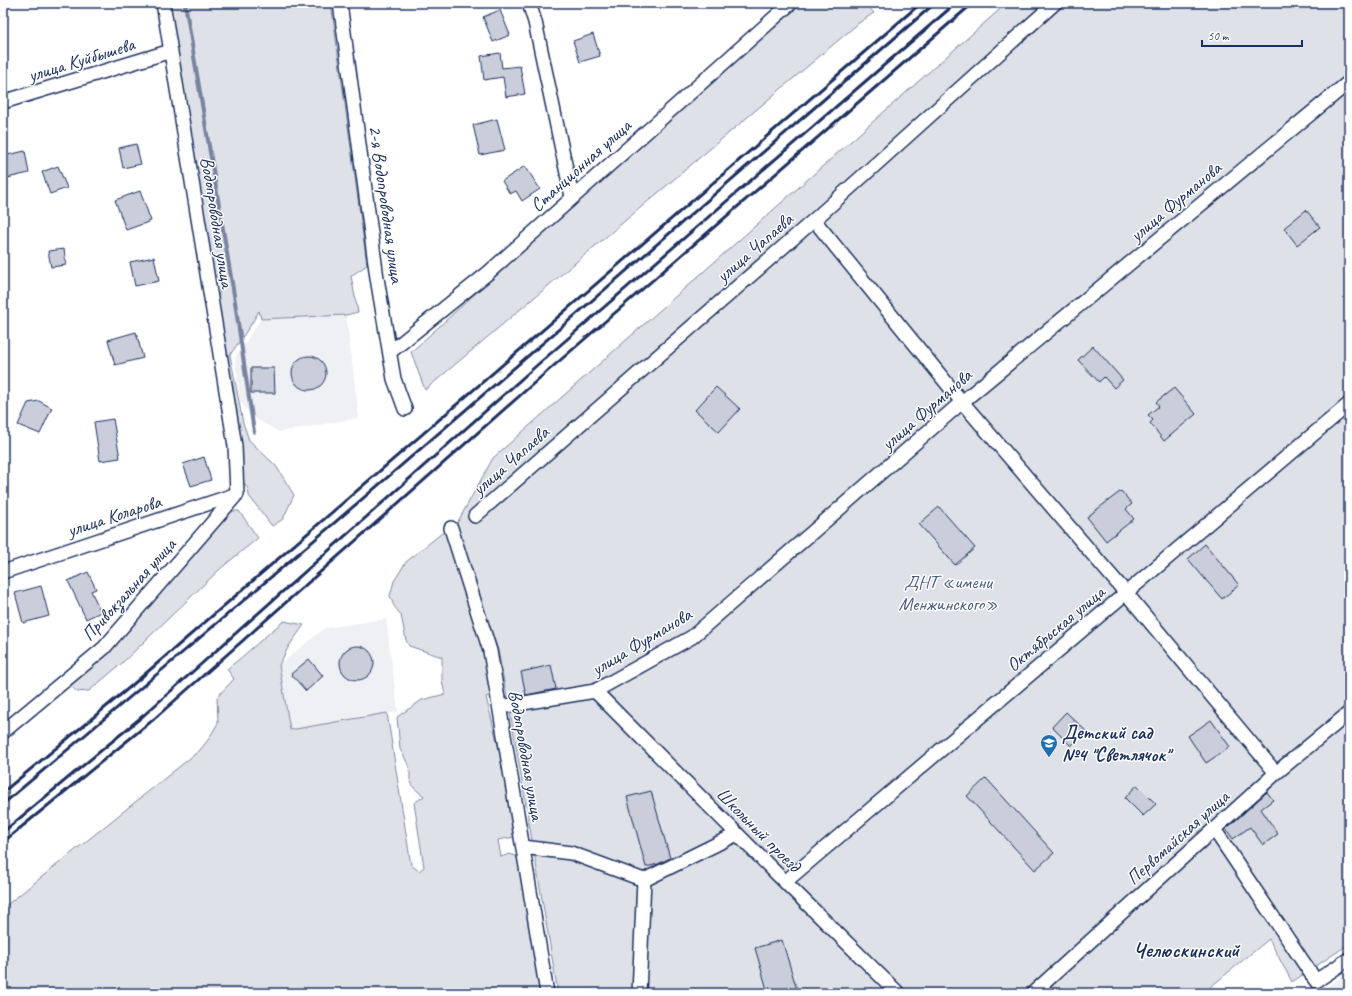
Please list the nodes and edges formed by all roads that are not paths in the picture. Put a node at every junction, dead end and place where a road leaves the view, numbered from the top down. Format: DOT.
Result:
graph roads {
  1 [pos="163,3"];
  2 [pos="340,3"];
  3 [pos="529,3"];
  4 [pos="791,3"];
  5 [pos="1055,3"];
  6 [pos="171,51"];
  7 [pos="1349,82"];
  8 [pos="3,102"];
  9 [pos="572,197"];
  10 [pos="814,220"];
  11 [pos="390,352"];
  12 [pos="962,402"];
  13 [pos="1349,404"];
  14 [pos="404,409"];
  15 [pos="237,494"];
  16 [pos="475,516"];
  17 [pos="451,528"];
  18 [pos="3,572"];
  19 [pos="1126,593"];
  20 [pos="595,691"];
  21 [pos="500,707"];
  22 [pos="1349,713"];
  23 [pos="3,732"];
  24 [pos="1276,773"];
  25 [pos="1214,829"];
  26 [pos="738,834"];
  27 [pos="523,847"];
  28 [pos="644,880"];
  29 [pos="785,882"];
  30 [pos="1349,958"];
  31 [pos="547,993"];
  32 [pos="639,993"];
  33 [pos="898,993"];
  34 [pos="1033,993"];
  1 -- 6 [label="street, Водопроводная улица"];
  2 -- 11 [label="street, 2-я Водопроводная улица"];
  3 -- 9 [label="street"];
  4 -- 9 [label="street, Станционная улица"];
  5 -- 10 [label="street, улица Чапаева"];
  6 -- 8 [label="street, улица Куйбышева"];
  6 -- 15 [label="street, Водопроводная улица"];
  7 -- 12 [label="street, улица Фурманова"];
  9 -- 11 [label="street, Станционная улица"];
  10 -- 12 [label="street"];
  10 -- 16 [label="street, улица Чапаева"];
  11 -- 14 [label="street, 2-я Водопроводная улица"];
  12 -- 19 [label="street"];
  12 -- 20 [label="street, улица Фурманова"];
  13 -- 19 [label="street, Октябрьская улица"];
  15 -- 18 [label="street, улица Коларова"];
  15 -- 23 [label="street, Привокзальная улица"];
  17 -- 21 [label="street, Водопроводная улица"];
  19 -- 24 [label="street"];
  19 -- 29 [label="street, Октябрьская улица"];
  20 -- 21 [label="street, улица Фурманова"];
  20 -- 26 [label="street, Школьный проезд"];
  21 -- 27 [label="street, Водопроводная улица"];
  22 -- 24 [label="street, Первомайская улица"];
  24 -- 25 [label="street, Первомайская улица"];
  25 -- 30 [label="street"];
  25 -- 34 [label="street, Первомайская улица"];
  26 -- 28 [label="street"];
  26 -- 29 [label="street, Школьный проезд"];
  27 -- 28 [label="street"];
  27 -- 31 [label="street, Водопроводная улица"];
  28 -- 32 [label="street"];
  29 -- 33 [label="street, Школьный проезд"];
}
